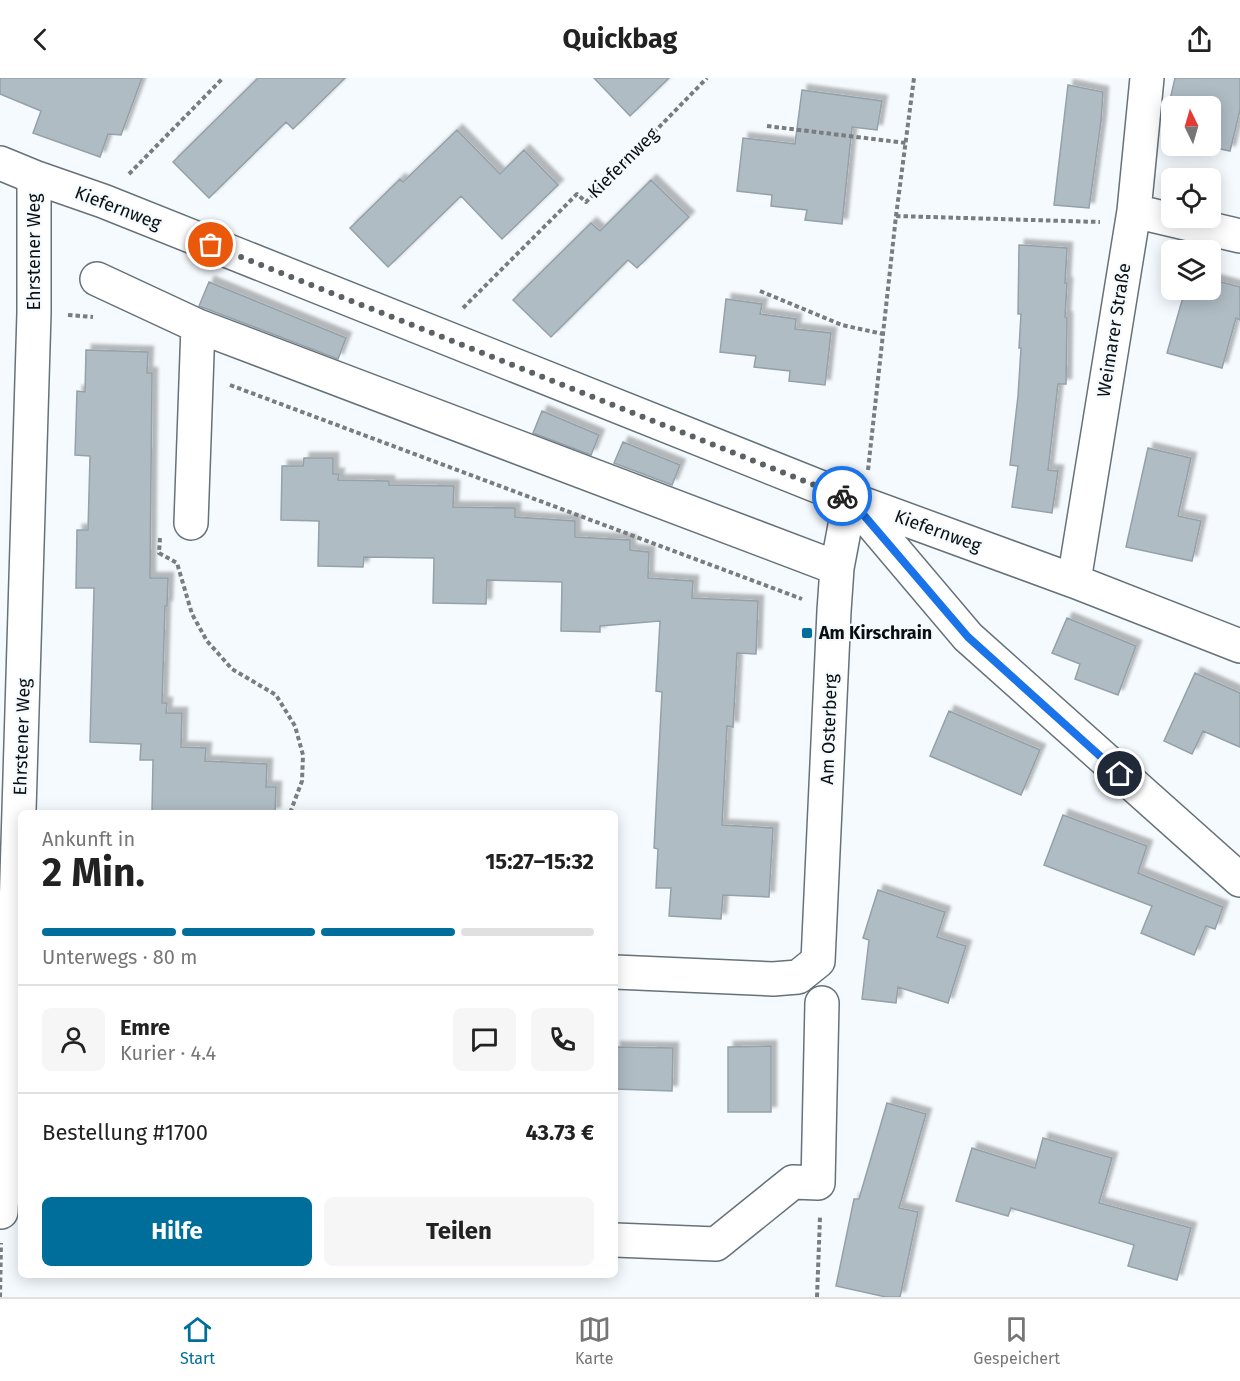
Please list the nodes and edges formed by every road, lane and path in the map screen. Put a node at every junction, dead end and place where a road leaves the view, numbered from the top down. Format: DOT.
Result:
graph roads {
  1 [pos="223,78"];
  2 [pos="707,78"];
  3 [pos="914,78"];
  4 [pos="1147,78"];
  5 [pos="767,126"];
  6 [pos="906,143"];
  7 [pos="0,163"];
  8 [pos="34,177"];
  9 [pos="103,201"];
  10 [pos="1134,211"];
  11 [pos="896,216"];
  12 [pos="1240,236"];
  13 [pos="97,279"];
  14 [pos="760,291"];
  15 [pos="198,326"];
  16 [pos="883,334"];
  17 [pos="436,335"];
  18 [pos="196,372"];
  19 [pos="850,499"];
  20 [pos="191,523"];
  21 [pos="160,533"];
  22 [pos="837,568"];
  23 [pos="1074,581"];
  24 [pos="834,611"];
  25 [pos="1240,646"];
  26 [pos="291,810"];
  27 [pos="1240,880"];
  28 [pos="12,942"];
  29 [pos="618,972"];
  30 [pos="822,1003"];
  31 [pos="819,1197"];
  32 [pos="7,1213"];
  33 [pos="618,1240"];
  34 [pos="0,1297"];
  35 [pos="817,1297"];
  1 -- 9 [label="path"];
  2 -- 17 [label="path, Kiefernweg"];
  3 -- 6 [label="path"];
  4 -- 10 [label="street, Weimarer Straße"];
  5 -- 6 [label="path"];
  6 -- 11 [label="path"];
  7 -- 8 [label="street, Kiefernweg"];
  8 -- 9 [label="street, Kiefernweg"];
  8 -- 28 [label="street, Ehrstener Weg"];
  9 -- 17 [label="street, Kiefernweg"];
  10 -- 11 [label="path"];
  10 -- 12 [label="street"];
  10 -- 23 [label="street, Weimarer Straße"];
  11 -- 16 [label="path"];
  13 -- 15 [label="street"];
  14 -- 16 [label="path"];
  15 -- 18 [label="street"];
  15 -- 22 [label="street"];
  16 -- 19 [label="path"];
  17 -- 19 [label="street, Kiefernweg"];
  18 -- 20 [label="street"];
  18 -- 24 [label="path"];
  19 -- 22 [label="street, Am Osterberg"];
  19 -- 23 [label="street, Kiefernweg"];
  19 -- 27 [label="street"];
  21 -- 26 [label="path"];
  22 -- 24 [label="street, Am Osterberg"];
  23 -- 25 [label="street, Kiefernweg"];
  24 -- 29 [label="street, Am Osterberg"];
  28 -- 32 [label="street, Ehrstener Weg"];
  30 -- 31 [label="street"];
  31 -- 33 [label="street"];
  31 -- 35 [label="path"];
  32 -- 34 [label="path"];
}
